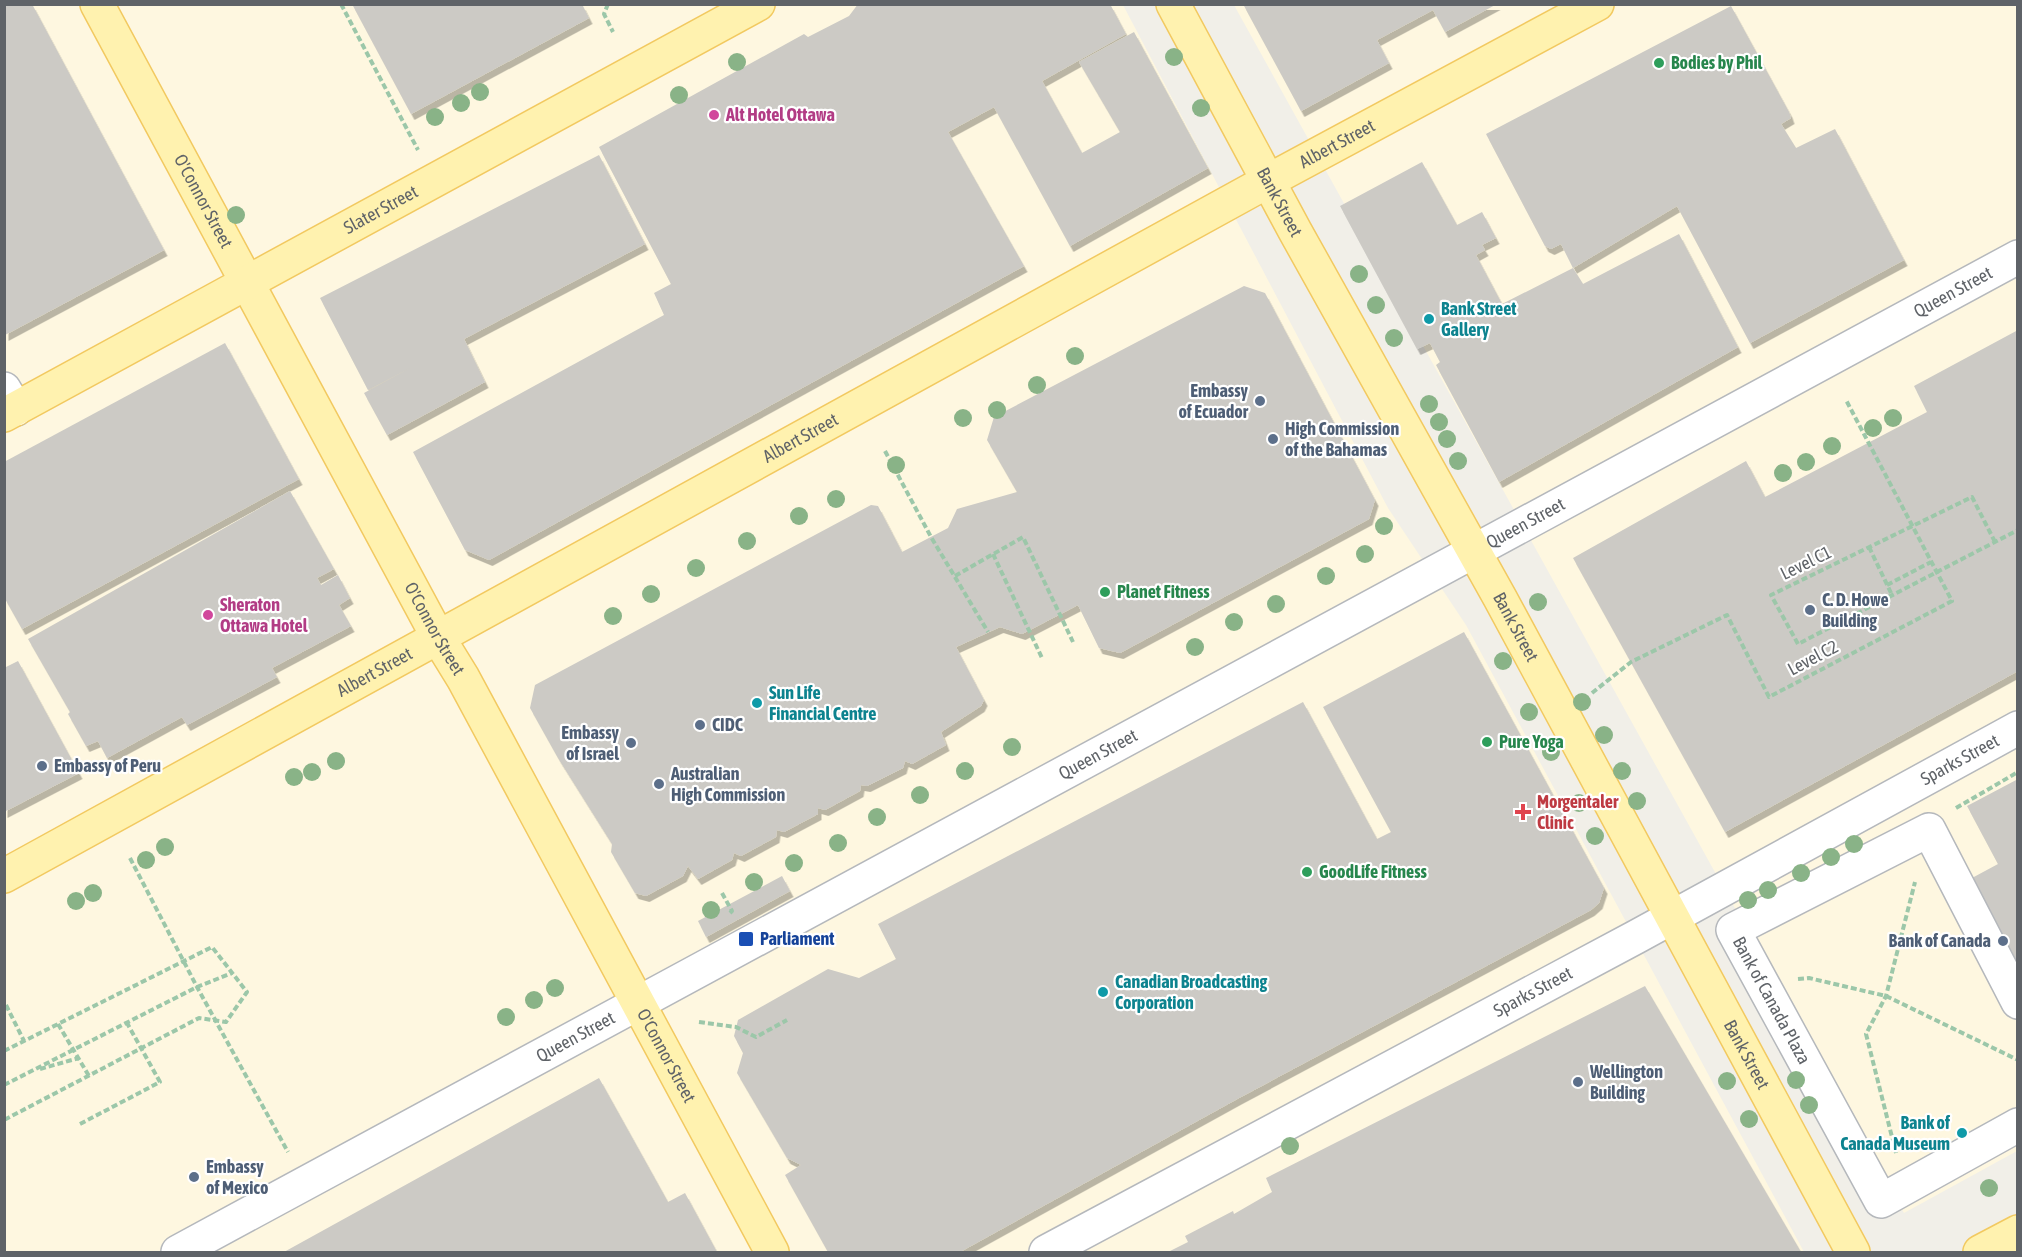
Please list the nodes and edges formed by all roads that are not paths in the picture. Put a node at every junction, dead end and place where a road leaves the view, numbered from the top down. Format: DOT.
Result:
graph roads {
  1 [pos="97,4"];
  2 [pos="758,4"];
  3 [pos="1173,4"];
  4 [pos="1597,4"];
  5 [pos="1268,181"];
  6 [pos="2018,257"];
  7 [pos="247,282"];
  8 [pos="8,404"];
  9 [pos="1472,552"];
  10 [pos="439,639"];
  11 [pos="2018,728"];
  12 [pos="4,876"];
  13 [pos="1671,917"];
  14 [pos="2018,1002"];
  15 [pos="638,1005"];
  16 [pos="2018,1125"];
  17 [pos="2018,1232"];
  18 [pos="178,1252"];
  19 [pos="772,1252"];
  20 [pos="1046,1252"];
  21 [pos="1853,1252"];
  22 [pos="1980,1252"];
  1 -- 7 [label="main road, O'Connor Street"];
  2 -- 7 [label="main road, Slater Street"];
  3 -- 5 [label="main road, Bank Street"];
  4 -- 5 [label="main road, Albert Street"];
  5 -- 9 [label="main road, Bank Street"];
  5 -- 10 [label="main road, Albert Street"];
  6 -- 9 [label="street, Queen Street"];
  7 -- 8 [label="main road, Slater Street"];
  7 -- 10 [label="main road, O'Connor Street"];
  9 -- 13 [label="main road, Bank Street"];
  9 -- 15 [label="street, Queen Street"];
  10 -- 12 [label="main road, Albert Street"];
  10 -- 15 [label="main road, O'Connor Street"];
  11 -- 13 [label="street, Sparks Street"];
  13 -- 20 [label="street, Sparks Street"];
  13 -- 21 [label="main road, Bank Street"];
  14 -- 16 [label="street, Bank of Canada Plaza"];
  15 -- 18 [label="street, Queen Street"];
  15 -- 19 [label="main road, O'Connor Street"];
  17 -- 22 [label="main road"];
}
